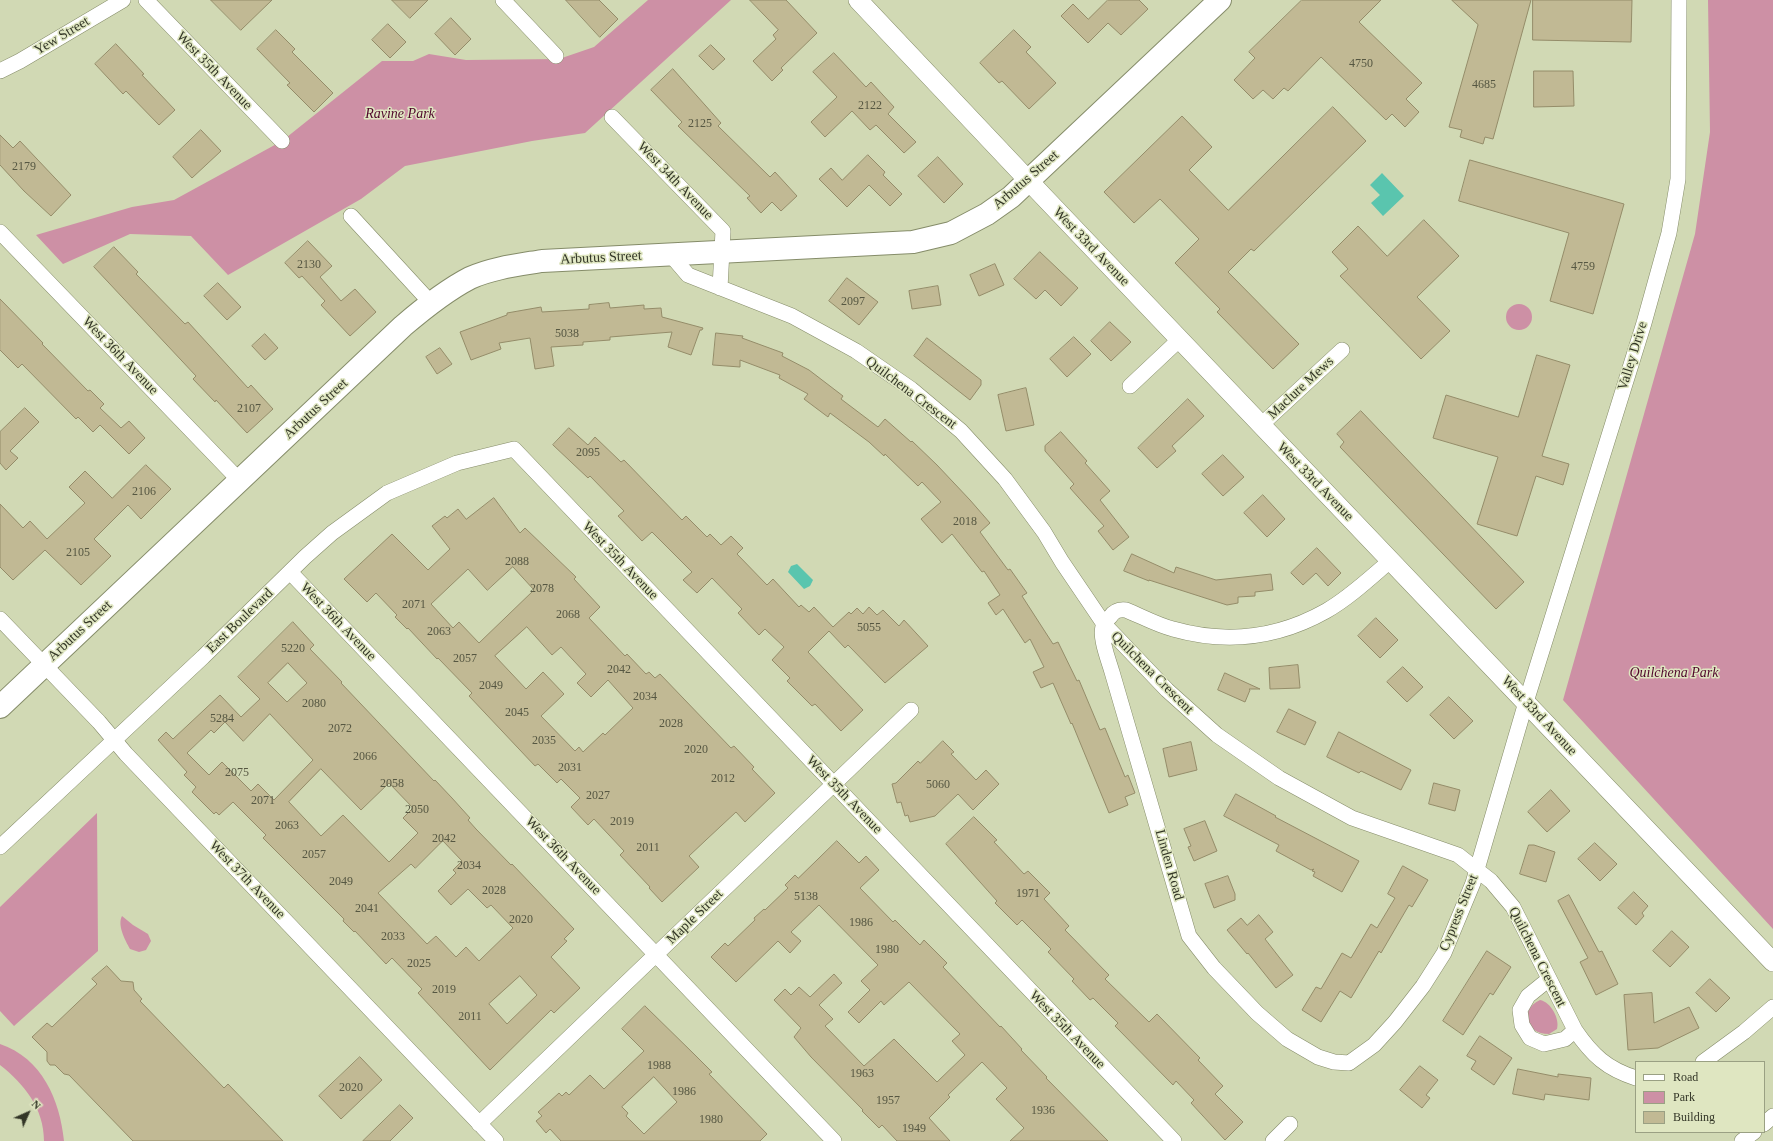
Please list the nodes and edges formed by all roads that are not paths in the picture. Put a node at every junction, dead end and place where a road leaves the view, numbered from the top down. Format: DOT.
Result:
graph roads {
  1 [pos="123,0"];
  2 [pos="146,0"];
  3 [pos="503,0"];
  4 [pos="858,0"];
  5 [pos="1679,0"];
  6 [pos="1212,2"];
  7 [pos="556,56"];
  8 [pos="0,71"];
  9 [pos="612,117"];
  10 [pos="282,141"];
  11 [pos="1029,181"];
  12 [pos="351,216"];
  13 [pos="0,232"];
  14 [pos="722,251"];
  15 [pos="670,254"];
  16 [pos="720,288"];
  17 [pos="430,302"];
  18 [pos="1180,339"];
  19 [pos="1342,350"];
  20 [pos="1130,386"];
  21 [pos="1261,425"];
  22 [pos="514,449"];
  23 [pos="240,481"];
  24 [pos="1390,561"];
  25 [pos="290,572"];
  26 [pos="0,619"];
  27 [pos="1104,624"];
  28 [pos="44,664"];
  29 [pos="1526,702"];
  30 [pos="0,707"];
  31 [pos="911,710"];
  32 [pos="114,741"];
  33 [pos="833,784"];
  34 [pos="0,848"];
  35 [pos="1476,869"];
  36 [pos="656,954"];
  37 [pos="1773,962"];
  38 [pos="1549,979"];
  39 [pos="1773,1008"];
  40 [pos="1575,1030"];
  41 [pos="1318,1057"];
  42 [pos="1704,1061"];
  43 [pos="1635,1078"];
  44 [pos="1773,1116"];
  45 [pos="1765,1123"];
  46 [pos="479,1124"];
  47 [pos="1290,1124"];
  48 [pos="1753,1133"];
  49 [pos="496,1141"];
  50 [pos="834,1141"];
  51 [pos="1174,1141"];
  52 [pos="1273,1141"];
  53 [pos="1742,1141"];
  1 -- 8 [label="street, Yew Street"];
  2 -- 10 [label="street, West 35th Avenue"];
  3 -- 7 [label="street"];
  4 -- 11 [label="street, West 33rd Avenue"];
  5 -- 29 [label="street, Valley Drive"];
  6 -- 11 [label="main road, Arbutus Street"];
  9 -- 14 [label="street, West 34th Avenue"];
  11 -- 14 [label="main road, Arbutus Street"];
  11 -- 18 [label="street, West 33rd Avenue"];
  12 -- 17 [label="street"];
  13 -- 23 [label="street, West 36th Avenue"];
  14 -- 15 [label="main road, Arbutus Street"];
  14 -- 16 [label="street, West 34th Avenue"];
  15 -- 16 [label="street, Quilchena Crescent"];
  15 -- 17 [label="main road, Arbutus Street"];
  16 -- 27 [label="street, Quilchena Crescent"];
  17 -- 23 [label="main road, Arbutus Street"];
  18 -- 20 [label="street"];
  18 -- 21 [label="street, West 33rd Avenue"];
  19 -- 21 [label="street, Maclure Mews"];
  21 -- 24 [label="street, West 33rd Avenue"];
  22 -- 25 [label="street, East Boulevard"];
  22 -- 33 [label="street, West 35th Avenue"];
  23 -- 28 [label="main road, Arbutus Street"];
  24 -- 27 [label="street"];
  24 -- 29 [label="street, West 33rd Avenue"];
  25 -- 32 [label="street, East Boulevard"];
  25 -- 36 [label="street, West 36th Avenue"];
  26 -- 28 [label="street, West 37th Avenue"];
  27 -- 35 [label="street, Quilchena Crescent"];
  27 -- 41 [label="street, Linden Road"];
  28 -- 30 [label="main road, Arbutus Street"];
  28 -- 32 [label="street, West 37th Avenue"];
  29 -- 35 [label="street, Cypress Street"];
  29 -- 37 [label="street, West 33rd Avenue"];
  31 -- 33 [label="street, Maple Street"];
  32 -- 34 [label="street, East Boulevard"];
  32 -- 46 [label="street, West 37th Avenue"];
  33 -- 36 [label="street, Maple Street"];
  33 -- 51 [label="street, West 35th Avenue"];
  35 -- 38 [label="street, Quilchena Crescent"];
  35 -- 41 [label="street, Cypress Street"];
  36 -- 46 [label="street, Maple Street"];
  36 -- 50 [label="street, West 36th Avenue"];
  38 -- 40 [label="street, Quilchena Crescent"];
  38 -- 40 [label="street"];
  39 -- 42 [label="street"];
  40 -- 43 [label="street, Quilchena Crescent"];
  44 -- 45 [label="street"];
  46 -- 49 [label="street, West 37th Avenue"];
  47 -- 52 [label="street"];
  48 -- 53 [label="street"];
}
